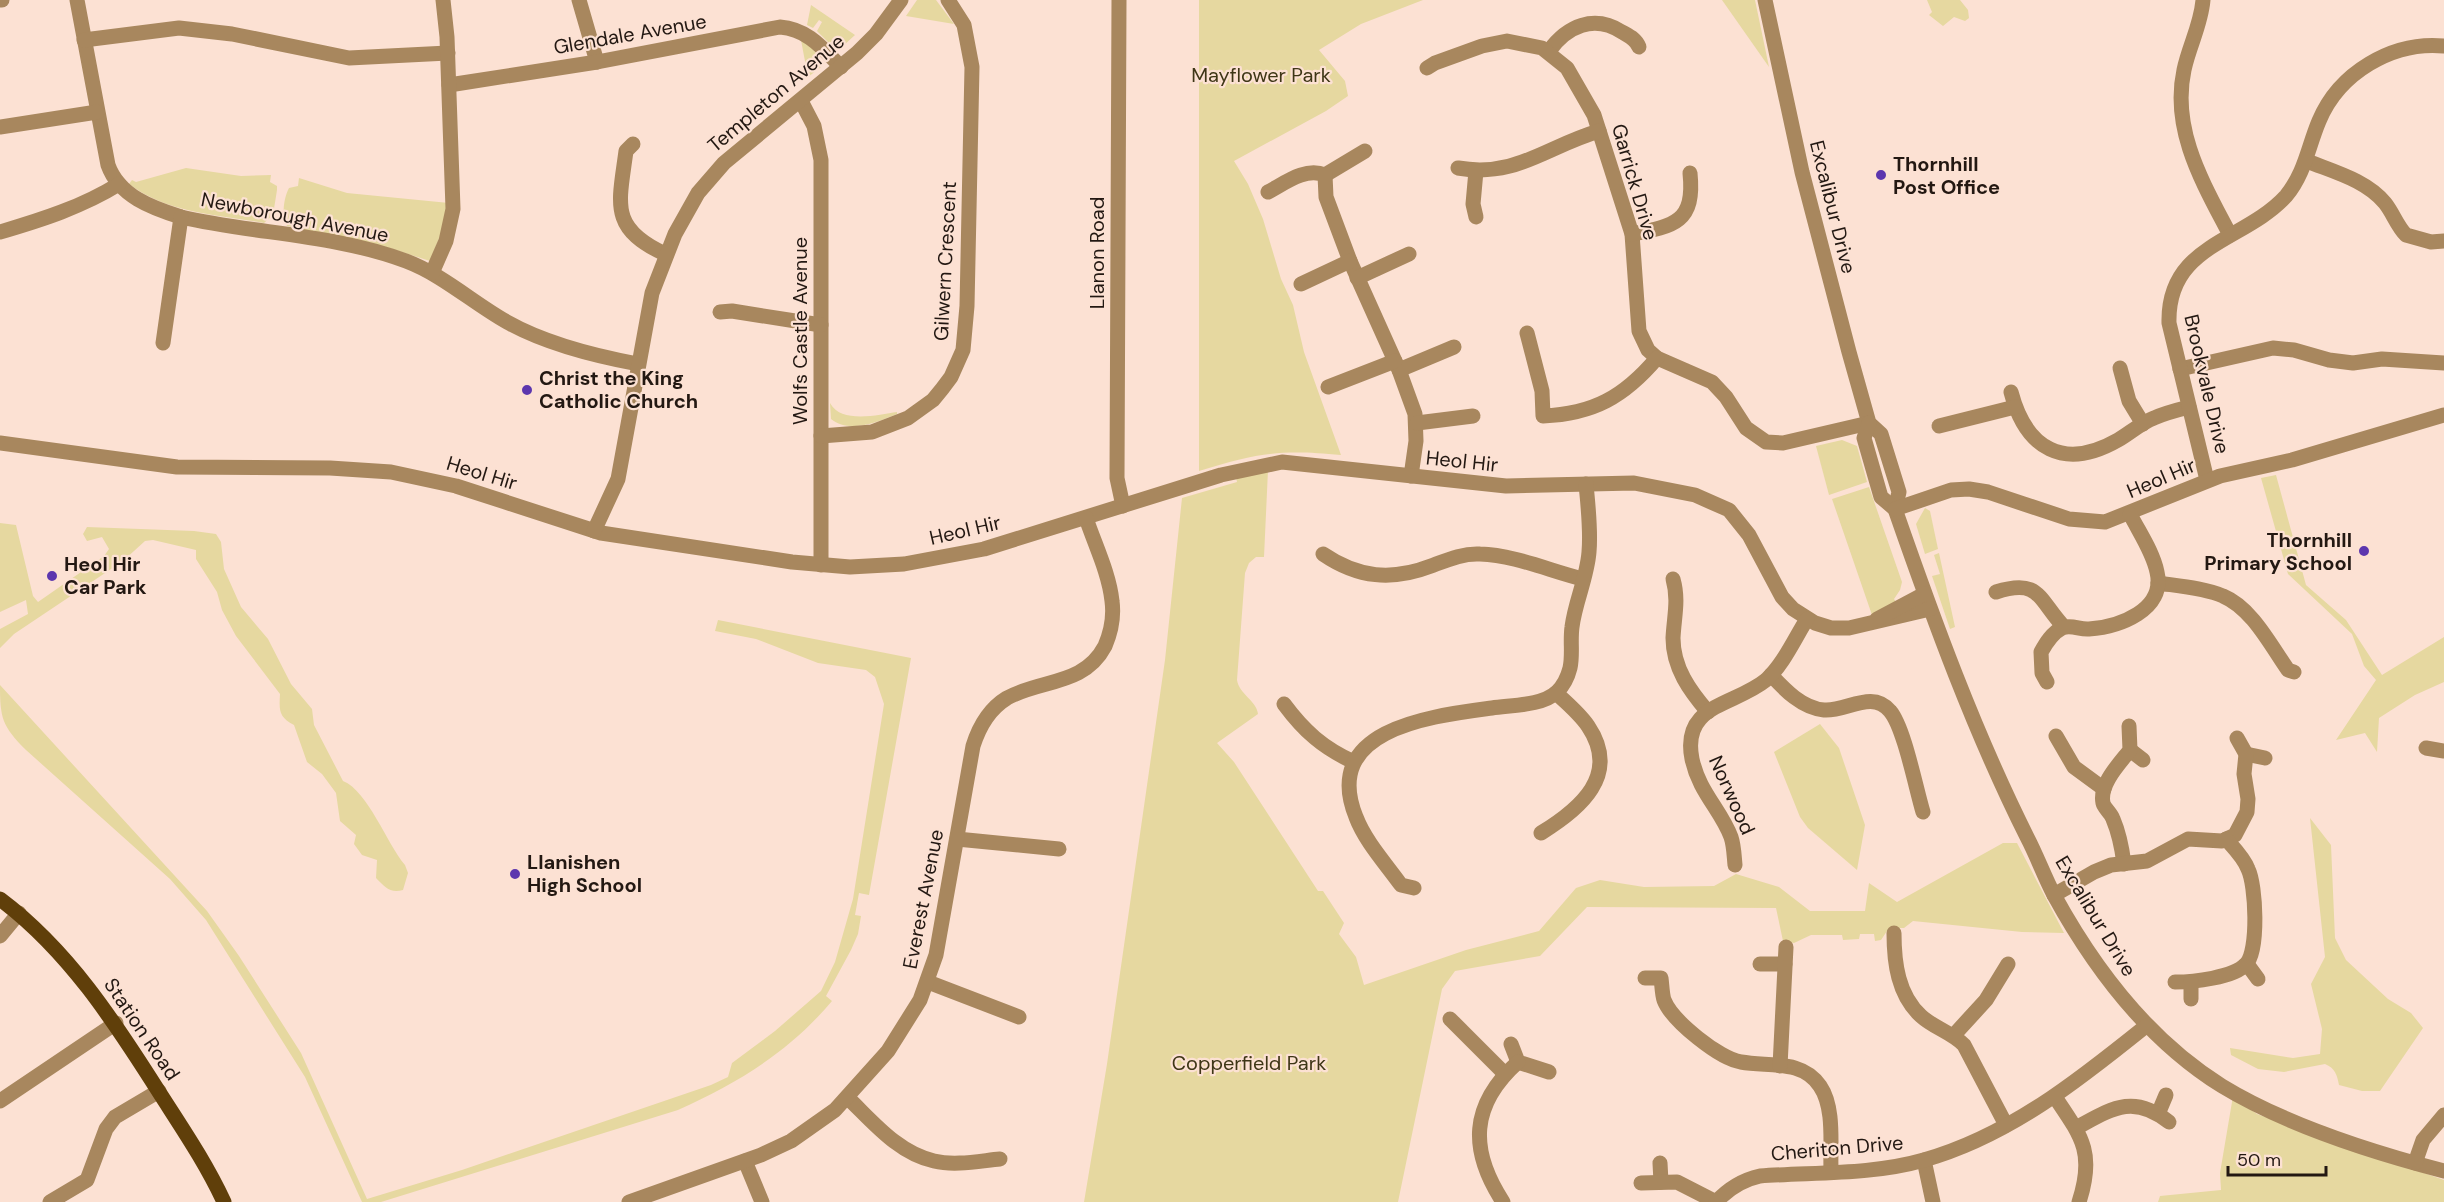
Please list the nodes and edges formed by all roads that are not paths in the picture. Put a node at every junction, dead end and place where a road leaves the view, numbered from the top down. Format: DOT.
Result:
graph roads {
  1 [pos="77,0"];
  2 [pos="443,0"];
  3 [pos="579,0"];
  4 [pos="901,0"];
  5 [pos="948,0"];
  6 [pos="1119,0"];
  7 [pos="1765,0"];
  8 [pos="2204,0"];
  9 [pos="84,40"];
  10 [pos="2444,46"];
  11 [pos="1639,47"];
  12 [pos="1549,51"];
  13 [pos="447,53"];
  14 [pos="597,62"];
  15 [pos="841,67"];
  16 [pos="1427,68"];
  17 [pos="449,85"];
  18 [pos="801,101"];
  19 [pos="97,112"];
  20 [pos="0,128"];
  21 [pos="1599,131"];
  22 [pos="633,144"];
  23 [pos="1365,151"];
  24 [pos="2307,161"];
  25 [pos="1458,168"];
  26 [pos="1476,171"];
  27 [pos="1690,173"];
  28 [pos="1325,175"];
  29 [pos="119,184"];
  30 [pos="1268,192"];
  31 [pos="181,217"];
  32 [pos="1476,217"];
  33 [pos="0,232"];
  34 [pos="1632,234"];
  35 [pos="2230,234"];
  36 [pos="2444,241"];
  37 [pos="665,254"];
  38 [pos="1409,254"];
  39 [pos="1350,261"];
  40 [pos="432,273"];
  41 [pos="1357,278"];
  42 [pos="1301,284"];
  43 [pos="720,312"];
  44 [pos="821,325"];
  45 [pos="1527,333"];
  46 [pos="163,343"];
  47 [pos="1454,347"];
  48 [pos="1657,358"];
  49 [pos="2444,363"];
  50 [pos="638,364"];
  51 [pos="1397,366"];
  52 [pos="2120,368"];
  53 [pos="2180,369"];
  54 [pos="1328,387"];
  55 [pos="2189,407"];
  56 [pos="2444,415"];
  57 [pos="1473,416"];
  58 [pos="1417,423"];
  59 [pos="1869,423"];
  60 [pos="2143,424"];
  61 [pos="1939,426"];
  62 [pos="821,436"];
  63 [pos="0,443"];
  64 [pos="1411,476"];
  65 [pos="2207,480"];
  66 [pos="1586,484"];
  67 [pos="1123,506"];
  68 [pos="1895,510"];
  69 [pos="2130,514"];
  70 [pos="1086,518"];
  71 [pos="594,531"];
  72 [pos="1323,554"];
  73 [pos="821,566"];
  74 [pos="1583,579"];
  75 [pos="1673,579"];
  76 [pos="2158,583"];
  77 [pos="1996,592"];
  78 [pos="1924,594"];
  79 [pos="1930,609"];
  80 [pos="1807,619"];
  81 [pos="1874,622"];
  82 [pos="2064,627"];
  83 [pos="2294,672"];
  84 [pos="1771,675"];
  85 [pos="2047,682"];
  86 [pos="1556,693"];
  87 [pos="1284,704"];
  88 [pos="1708,712"];
  89 [pos="2129,726"];
  90 [pos="2056,736"];
  91 [pos="2237,738"];
  92 [pos="2426,748"];
  93 [pos="2130,750"];
  94 [pos="2444,751"];
  95 [pos="2246,754"];
  96 [pos="2265,758"];
  97 [pos="2143,760"];
  98 [pos="1354,762"];
  99 [pos="2104,789"];
  100 [pos="1923,813"];
  101 [pos="1541,833"];
  102 [pos="957,839"];
  103 [pos="2226,839"];
  104 [pos="1059,849"];
  105 [pos="1735,864"];
  106 [pos="2124,864"];
  107 [pos="1414,888"];
  108 [pos="2054,895"];
  109 [pos="0,898"];
  110 [pos="19,913"];
  111 [pos="1894,933"];
  112 [pos="0,936"];
  113 [pos="1786,947"];
  114 [pos="1760,964"];
  115 [pos="1785,964"];
  116 [pos="2008,964"];
  117 [pos="2247,964"];
  118 [pos="1645,978"];
  119 [pos="2000,979"];
  120 [pos="2258,979"];
  121 [pos="928,982"];
  122 [pos="2175,982"];
  123 [pos="2192,982"];
  124 [pos="2014,987"];
  125 [pos="2191,999"];
  126 [pos="1019,1017"];
  127 [pos="1471,1018"];
  128 [pos="116,1023"];
  129 [pos="2146,1026"];
  130 [pos="1954,1035"];
  131 [pos="1511,1044"];
  132 [pos="1518,1062"];
  133 [pos="1780,1066"];
  134 [pos="1548,1072"];
  135 [pos="1505,1074"];
  136 [pos="159,1091"];
  137 [pos="2166,1095"];
  138 [pos="2055,1097"];
  139 [pos="848,1098"];
  140 [pos="0,1101"];
  141 [pos="2444,1114"];
  142 [pos="2006,1125"];
  143 [pos="2076,1128"];
  144 [pos="1000,1159"];
  145 [pos="1924,1160"];
  146 [pos="745,1161"];
  147 [pos="1660,1163"];
  148 [pos="2415,1163"];
  149 [pos="1831,1171"];
  150 [pos="2444,1171"];
  151 [pos="1660,1182"];
  152 [pos="1641,1183"];
  153 [pos="50,1202"];
  154 [pos="224,1202"];
  155 [pos="629,1202"];
  156 [pos="762,1202"];
  157 [pos="1503,1202"];
  158 [pos="1716,1202"];
  159 [pos="1933,1202"];
  160 [pos="2079,1202"];
  1 -- 9 [label="street, Newborough Avenue"];
  2 -- 13 [label="street"];
  3 -- 14 [label="street"];
  4 -- 15 [label="street, Templeton Avenue"];
  5 -- 62 [label="street, Gilwern Crescent"];
  6 -- 67 [label="street, Llanon Road"];
  7 -- 59 [label="street, Excalibur Drive"];
  8 -- 35 [label="street"];
  9 -- 13 [label="street"];
  9 -- 19 [label="street, Newborough Avenue"];
  10 -- 24 [label="street, Brookvale Drive"];
  11 -- 12 [label="street"];
  12 -- 16 [label="street"];
  12 -- 21 [label="street, Garrick Drive"];
  13 -- 17 [label="street"];
  14 -- 15 [label="street, Glendale Avenue"];
  14 -- 17 [label="street, Glendale Avenue"];
  15 -- 18 [label="street, Templeton Avenue"];
  17 -- 40 [label="street"];
  18 -- 37 [label="street, Templeton Avenue"];
  18 -- 44 [label="street, Wolfs Castle Avenue"];
  19 -- 20 [label="street"];
  19 -- 29 [label="street, Newborough Avenue"];
  21 -- 26 [label="street"];
  21 -- 34 [label="street, Garrick Drive"];
  22 -- 37 [label="street"];
  23 -- 28 [label="street"];
  24 -- 35 [label="street, Brookvale Drive"];
  24 -- 36 [label="street"];
  25 -- 26 [label="street"];
  26 -- 32 [label="street"];
  27 -- 34 [label="street"];
  28 -- 30 [label="street"];
  28 -- 39 [label="street"];
  29 -- 31 [label="street, Newborough Avenue"];
  29 -- 33 [label="street"];
  31 -- 40 [label="street, Newborough Avenue"];
  31 -- 46 [label="street"];
  34 -- 48 [label="street, Garrick Drive"];
  35 -- 53 [label="street, Brookvale Drive"];
  37 -- 50 [label="street, Templeton Avenue"];
  38 -- 41 [label="street"];
  39 -- 41 [label="street"];
  39 -- 42 [label="street"];
  40 -- 50 [label="street, Newborough Avenue"];
  41 -- 51 [label="street"];
  43 -- 44 [label="street"];
  44 -- 62 [label="street, Wolfs Castle Avenue"];
  45 -- 48 [label="street"];
  47 -- 51 [label="street"];
  48 -- 59 [label="street"];
  49 -- 53 [label="street"];
  50 -- 71 [label="street, Templeton Avenue"];
  51 -- 54 [label="street"];
  51 -- 58 [label="street"];
  52 -- 60 [label="street"];
  53 -- 55 [label="street, Brookvale Drive"];
  55 -- 60 [label="street"];
  55 -- 65 [label="street, Brookvale Drive"];
  56 -- 65 [label="street, Heol Hir"];
  57 -- 58 [label="street"];
  58 -- 64 [label="street"];
  59 -- 68 [label="street, Excalibur Drive"];
  60 -- 61 [label="street"];
  62 -- 73 [label="street, Wolfs Castle Avenue"];
  63 -- 71 [label="street, Heol Hir"];
  64 -- 66 [label="street, Heol Hir"];
  64 -- 67 [label="street, Heol Hir"];
  65 -- 69 [label="street, Heol Hir"];
  66 -- 74 [label="street"];
  66 -- 80 [label="street, Heol Hir"];
  67 -- 70 [label="street, Heol Hir"];
  68 -- 69 [label="street, Heol Hir"];
  68 -- 78 [label="street, Excalibur Drive"];
  69 -- 76 [label="street"];
  70 -- 73 [label="street, Heol Hir"];
  70 -- 102 [label="street, Everest Avenue"];
  71 -- 73 [label="street, Heol Hir"];
  72 -- 74 [label="street"];
  74 -- 86 [label="street"];
  75 -- 88 [label="street"];
  76 -- 82 [label="street"];
  76 -- 83 [label="street"];
  77 -- 82 [label="street"];
  78 -- 79 [label="street, Excalibur Drive"];
  78 -- 81 [label="street, Heol Hir"];
  79 -- 81 [label="street, Heol Hir"];
  79 -- 108 [label="street, Excalibur Drive"];
  80 -- 81 [label="street, Heol Hir"];
  80 -- 84 [label="street, Norwood"];
  82 -- 85 [label="street"];
  84 -- 88 [label="street, Norwood"];
  84 -- 100 [label="street"];
  86 -- 98 [label="street"];
  86 -- 101 [label="street"];
  87 -- 98 [label="street"];
  88 -- 105 [label="street, Norwood"];
  89 -- 93 [label="street"];
  90 -- 99 [label="street"];
  91 -- 95 [label="street"];
  92 -- 94 [label="street"];
  93 -- 97 [label="street"];
  93 -- 99 [label="street"];
  95 -- 96 [label="street"];
  95 -- 103 [label="street"];
  98 -- 107 [label="street"];
  99 -- 106 [label="street"];
  102 -- 104 [label="street"];
  102 -- 121 [label="street, Everest Avenue"];
  103 -- 106 [label="street"];
  103 -- 117 [label="street"];
  106 -- 108 [label="street"];
  108 -- 129 [label="street, Excalibur Drive"];
  109 -- 110 [label="main road, Station Road"];
  110 -- 112 [label="street"];
  110 -- 128 [label="main road, Station Road"];
  111 -- 130 [label="street"];
  113 -- 115 [label="street"];
  114 -- 115 [label="street"];
  115 -- 133 [label="street"];
  116 -- 119 [label="street"];
  117 -- 120 [label="street"];
  117 -- 123 [label="street"];
  118 -- 133 [label="street"];
  119 -- 124 [label="street"];
  119 -- 130 [label="street"];
  121 -- 126 [label="street"];
  121 -- 139 [label="street, Everest Avenue"];
  122 -- 123 [label="street"];
  123 -- 125 [label="street"];
  127 -- 135 [label="street"];
  128 -- 136 [label="main road, Station Road"];
  128 -- 140 [label="street"];
  129 -- 138 [label="street, Cheriton Drive"];
  129 -- 148 [label="street, Excalibur Drive"];
  130 -- 142 [label="street"];
  131 -- 132 [label="street"];
  132 -- 134 [label="street"];
  132 -- 135 [label="street"];
  133 -- 149 [label="street"];
  135 -- 157 [label="street"];
  136 -- 153 [label="street"];
  136 -- 154 [label="main road, Station Road"];
  137 -- 143 [label="street"];
  138 -- 142 [label="street, Cheriton Drive"];
  138 -- 143 [label="street"];
  139 -- 144 [label="street"];
  139 -- 146 [label="street, Everest Avenue"];
  141 -- 148 [label="street"];
  142 -- 145 [label="street, Cheriton Drive"];
  143 -- 160 [label="street"];
  145 -- 149 [label="street, Cheriton Drive"];
  145 -- 159 [label="street"];
  146 -- 155 [label="street, Everest Avenue"];
  146 -- 156 [label="street"];
  147 -- 151 [label="street"];
  148 -- 150 [label="street, Excalibur Drive"];
  149 -- 158 [label="street, Cheriton Drive"];
  151 -- 152 [label="street"];
  151 -- 158 [label="street"];
}
